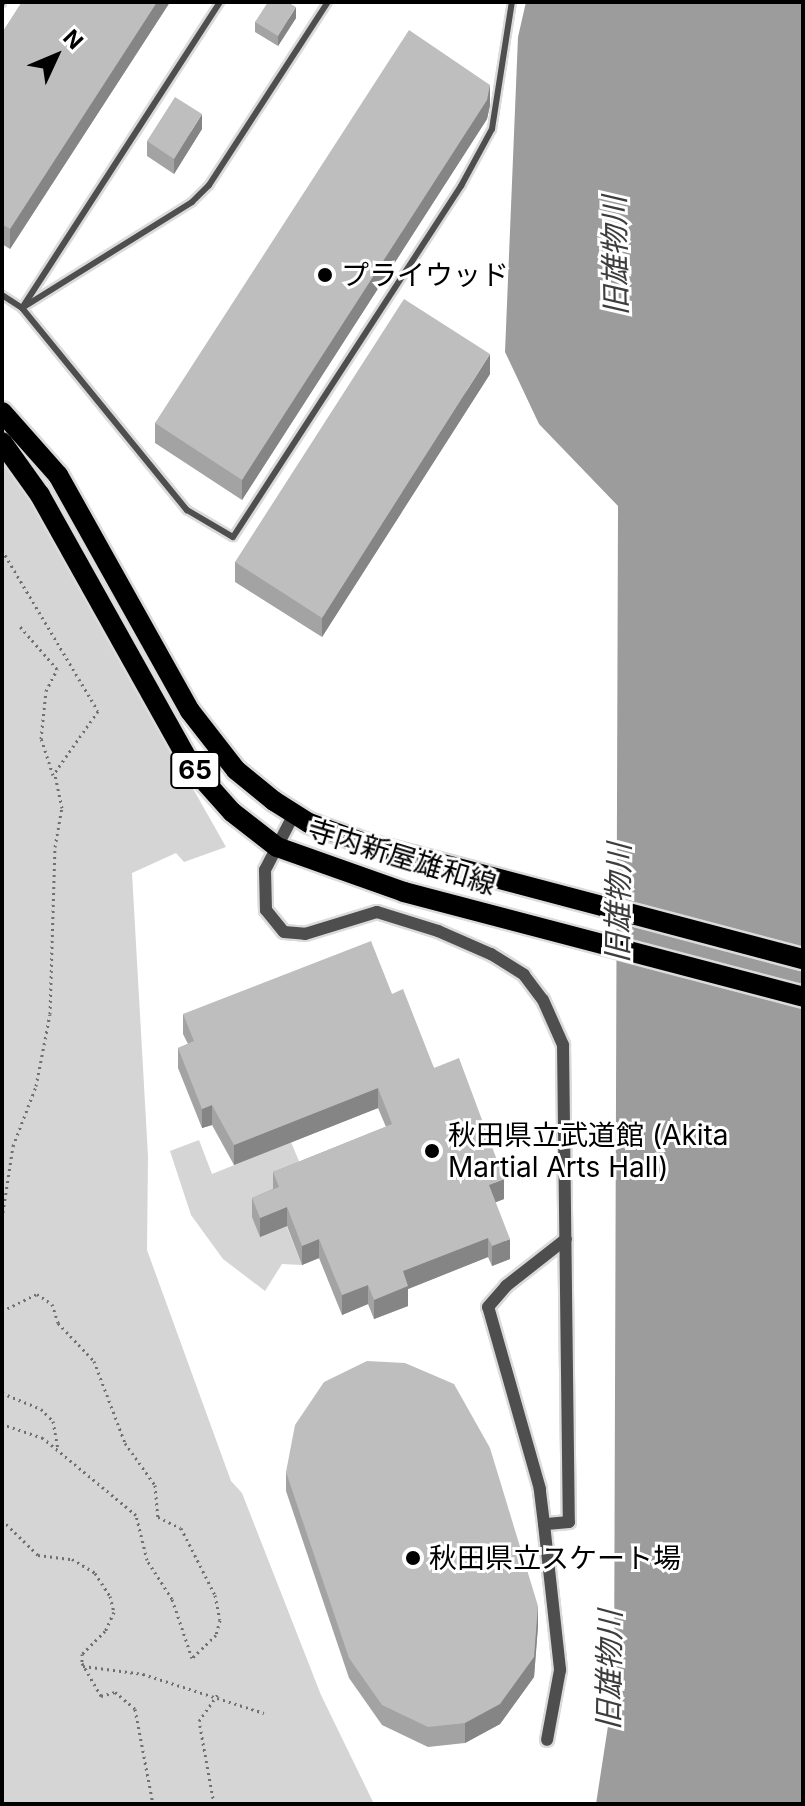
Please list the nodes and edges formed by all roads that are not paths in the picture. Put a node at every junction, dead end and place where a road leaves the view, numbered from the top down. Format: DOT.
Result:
graph roads {
  1 [pos="220,2"];
  2 [pos="328,2"];
  3 [pos="512,2"];
  4 [pos="2,295"];
  5 [pos="22,308"];
  6 [pos="2,412"];
  7 [pos="2,442"];
  8 [pos="294,814"];
  9 [pos="277,847"];
  10 [pos="803,959"];
  11 [pos="803,997"];
  12 [pos="566,1239"];
  13 [pos="544,1524"];
  14 [pos="547,1740"];
  1 -- 5 [label="lane"];
  2 -- 5 [label="lane"];
  3 -- 5 [label="lane"];
  4 -- 5 [label="lane"];
  6 -- 8 [label="main road, 寺内新屋雄和線 / 65"];
  7 -- 9 [label="main road, 寺内新屋雄和線 / 65"];
  8 -- 9 [label="street"];
  8 -- 10 [label="main road, 寺内新屋雄和線 / 65"];
  9 -- 11 [label="main road, 寺内新屋雄和線 / 65"];
  9 -- 12 [label="street"];
  12 -- 13 [label="street"];
  12 -- 13 [label="street"];
  13 -- 14 [label="street"];
}
